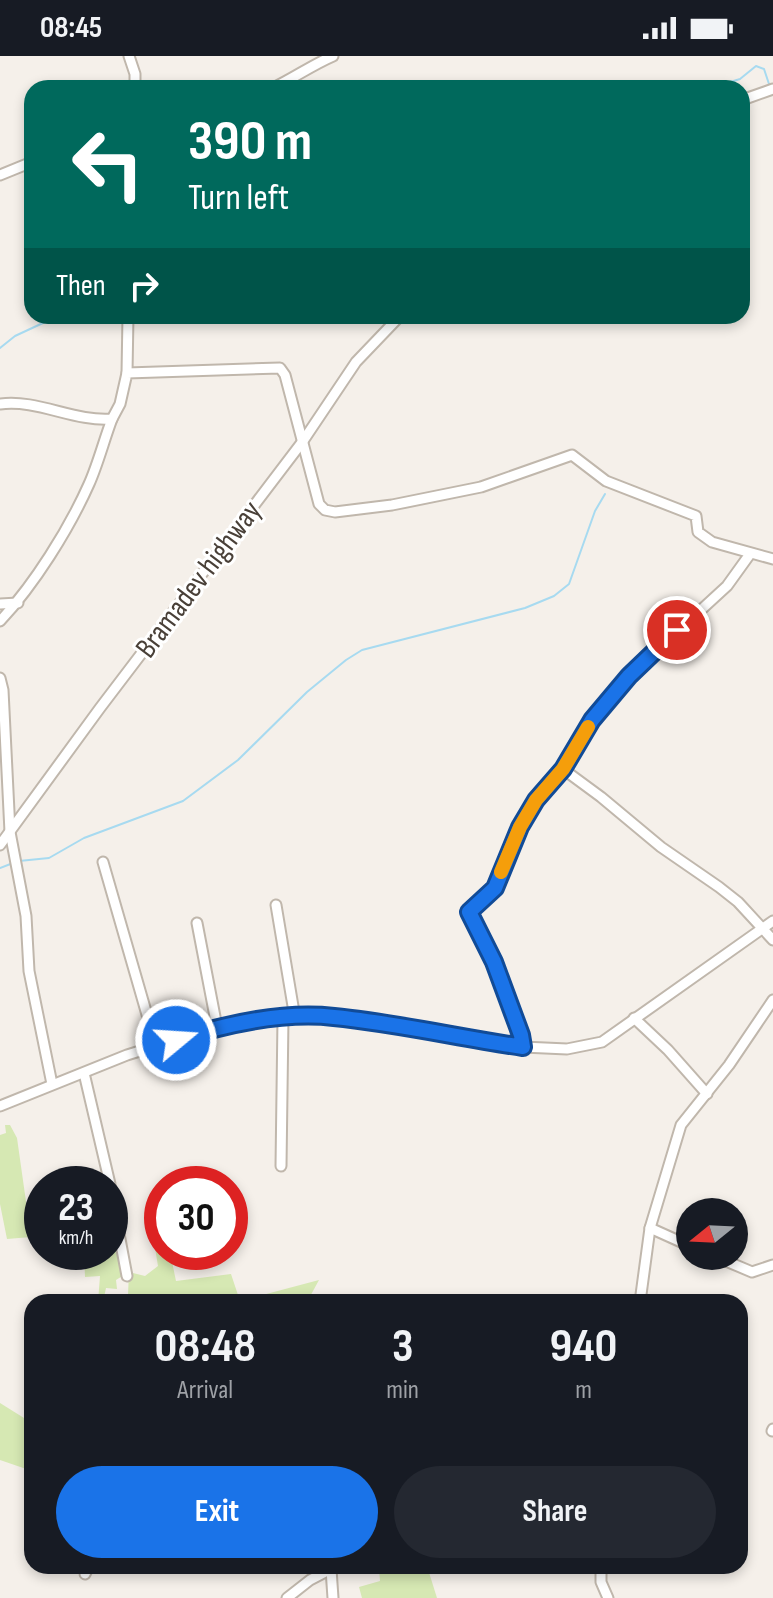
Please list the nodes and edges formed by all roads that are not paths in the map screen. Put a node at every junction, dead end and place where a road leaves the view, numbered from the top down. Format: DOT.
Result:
graph roads {
  1 [pos="129,56"];
  2 [pos="333,56"];
  3 [pos="134,80"];
  4 [pos="289,80"];
  5 [pos="773,89"];
  6 [pos="750,97"];
  7 [pos="24,165"];
  8 [pos="0,175"];
  9 [pos="128,324"];
  10 [pos="392,324"];
  11 [pos="127,373"];
  12 [pos="0,404"];
  13 [pos="112,419"];
  14 [pos="303,441"];
  15 [pos="750,554"];
  16 [pos="773,559"];
  17 [pos="18,603"];
  18 [pos="0,604"];
  19 [pos="0,621"];
  20 [pos="0,678"];
  21 [pos="563,769"];
  22 [pos="10,832"];
  23 [pos="0,845"];
  24 [pos="103,862"];
  25 [pos="276,905"];
  26 [pos="773,921"];
  27 [pos="197,923"];
  28 [pos="764,928"];
  29 [pos="773,940"];
  30 [pos="773,1000"];
  31 [pos="283,1018"];
  32 [pos="295,1018"];
  33 [pos="634,1018"];
  34 [pos="217,1027"];
  35 [pos="156,1046"];
  36 [pos="523,1047"];
  37 [pos="84,1073"];
  38 [pos="52,1084"];
  39 [pos="707,1094"];
  40 [pos="0,1106"];
  41 [pos="106,1166"];
  42 [pos="281,1166"];
  43 [pos="650,1228"];
  44 [pos="676,1240"];
  45 [pos="773,1265"];
  46 [pos="126,1270"];
  47 [pos="747,1270"];
  48 [pos="127,1276"];
  49 [pos="641,1294"];
  50 [pos="320,1574"];
  51 [pos="331,1574"];
  52 [pos="601,1574"];
  53 [pos="287,1598"];
  54 [pos="333,1598"];
  55 [pos="608,1598"];
  1 -- 3 [label="street"];
  2 -- 4 [label="street"];
  5 -- 6 [label="street"];
  7 -- 8 [label="street"];
  9 -- 11 [label="street"];
  10 -- 14 [label="street, Bramadev highway"];
  11 -- 13 [label="street"];
  11 -- 14 [label="street"];
  12 -- 13 [label="street"];
  13 -- 17 [label="street"];
  14 -- 15 [label="street"];
  14 -- 22 [label="street, Bramadev highway"];
  15 -- 16 [label="street"];
  15 -- 21 [label="street"];
  17 -- 18 [label="street"];
  17 -- 19 [label="street"];
  20 -- 22 [label="street"];
  21 -- 28 [label="street"];
  21 -- 36 [label="street"];
  22 -- 23 [label="street, Bramadev highway"];
  22 -- 38 [label="street"];
  24 -- 35 [label="street"];
  25 -- 32 [label="street"];
  26 -- 28 [label="street"];
  27 -- 34 [label="street"];
  28 -- 29 [label="street"];
  28 -- 33 [label="street"];
  30 -- 39 [label="street"];
  31 -- 32 [label="street"];
  31 -- 34 [label="street"];
  31 -- 42 [label="street"];
  32 -- 36 [label="street"];
  33 -- 36 [label="street"];
  33 -- 39 [label="street"];
  34 -- 35 [label="street"];
  35 -- 37 [label="street"];
  37 -- 38 [label="street"];
  37 -- 41 [label="street"];
  38 -- 40 [label="street"];
  39 -- 43 [label="street"];
  43 -- 44 [label="street"];
  43 -- 49 [label="street"];
  45 -- 47 [label="street"];
  46 -- 48 [label="street"];
  50 -- 53 [label="street"];
  51 -- 54 [label="street"];
  52 -- 55 [label="street"];
}
